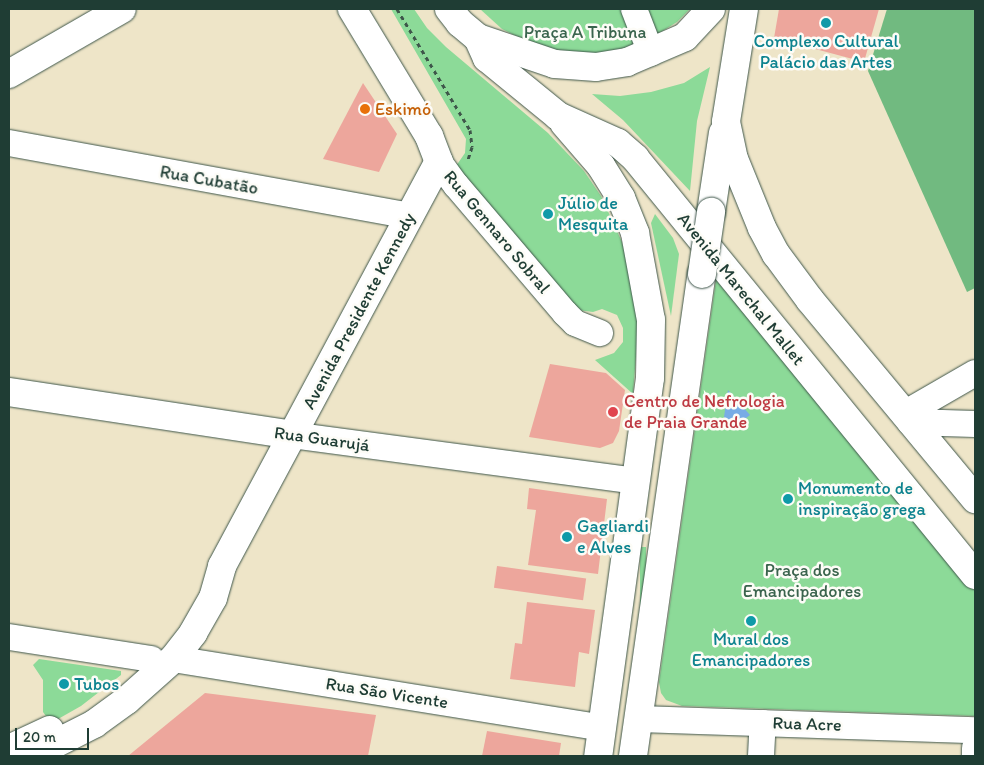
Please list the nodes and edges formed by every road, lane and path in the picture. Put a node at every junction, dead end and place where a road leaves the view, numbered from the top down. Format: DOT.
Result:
graph roads {
  1 [pos="122,9"];
  2 [pos="352,9"];
  3 [pos="449,9"];
  4 [pos="634,9"];
  5 [pos="711,9"];
  6 [pos="744,9"];
  7 [pos="478,38"];
  8 [pos="651,53"];
  9 [pos="9,74"];
  10 [pos="558,116"];
  11 [pos="726,122"];
  12 [pos="9,144"];
  13 [pos="439,162"];
  14 [pos="410,216"];
  15 [pos="600,333"];
  16 [pos="975,373"];
  17 [pos="9,392"];
  18 [pos="907,418"];
  19 [pos="975,424"];
  20 [pos="292,435"];
  21 [pos="636,481"];
  22 [pos="975,500"];
  23 [pos="975,575"];
  24 [pos="9,637"];
  25 [pos="162,659"];
  26 [pos="639,719"];
  27 [pos="763,723"];
  28 [pos="602,728"];
  29 [pos="975,730"];
  30 [pos="975,748"];
  31 [pos="9,749"];
  32 [pos="31,756"];
  33 [pos="598,756"];
  34 [pos="633,756"];
  35 [pos="761,756"];
  36 [pos="975,756"];
  1 -- 9 [label="main road"];
  2 -- 13 [label="main road, Rua Gennaro Sobral"];
  3 -- 7 [label="main road"];
  4 -- 8 [label="street"];
  5 -- 8 [label="main road"];
  6 -- 11 [label="main road"];
  7 -- 8 [label="main road"];
  7 -- 10 [label="main road, Avenida Marechal Mallet"];
  10 -- 21 [label="main road"];
  10 -- 23 [label="main road, Avenida Marechal Mallet"];
  11 -- 18 [label="main road"];
  11 -- 26 [label="main road, bridge"];
  12 -- 14 [label="street, Rua Cubatão"];
  13 -- 14 [label="main road, Avenida Presidente Kennedy"];
  13 -- 15 [label="street, Rua Gennaro Sobral"];
  14 -- 20 [label="main road, Avenida Presidente Kennedy"];
  16 -- 18 [label="street"];
  17 -- 20 [label="main road, Rua Guarujá"];
  18 -- 19 [label="street"];
  18 -- 22 [label="main road"];
  20 -- 21 [label="street, Rua Guarujá"];
  20 -- 25 [label="main road, Avenida Presidente Kennedy"];
  21 -- 28 [label="main road"];
  24 -- 25 [label="street, Rua São Vicente"];
  25 -- 28 [label="street, Rua São Vicente"];
  25 -- 31 [label="main road, Avenida Presidente Kennedy"];
  25 -- 32 [label="main road, Avenida Presidente Kennedy"];
  26 -- 27 [label="street, Rua Acre"];
  26 -- 34 [label="main road"];
  27 -- 29 [label="street, Rua Acre"];
  27 -- 35 [label="street"];
  28 -- 33 [label="main road"];
  30 -- 36 [label="street"];
}
